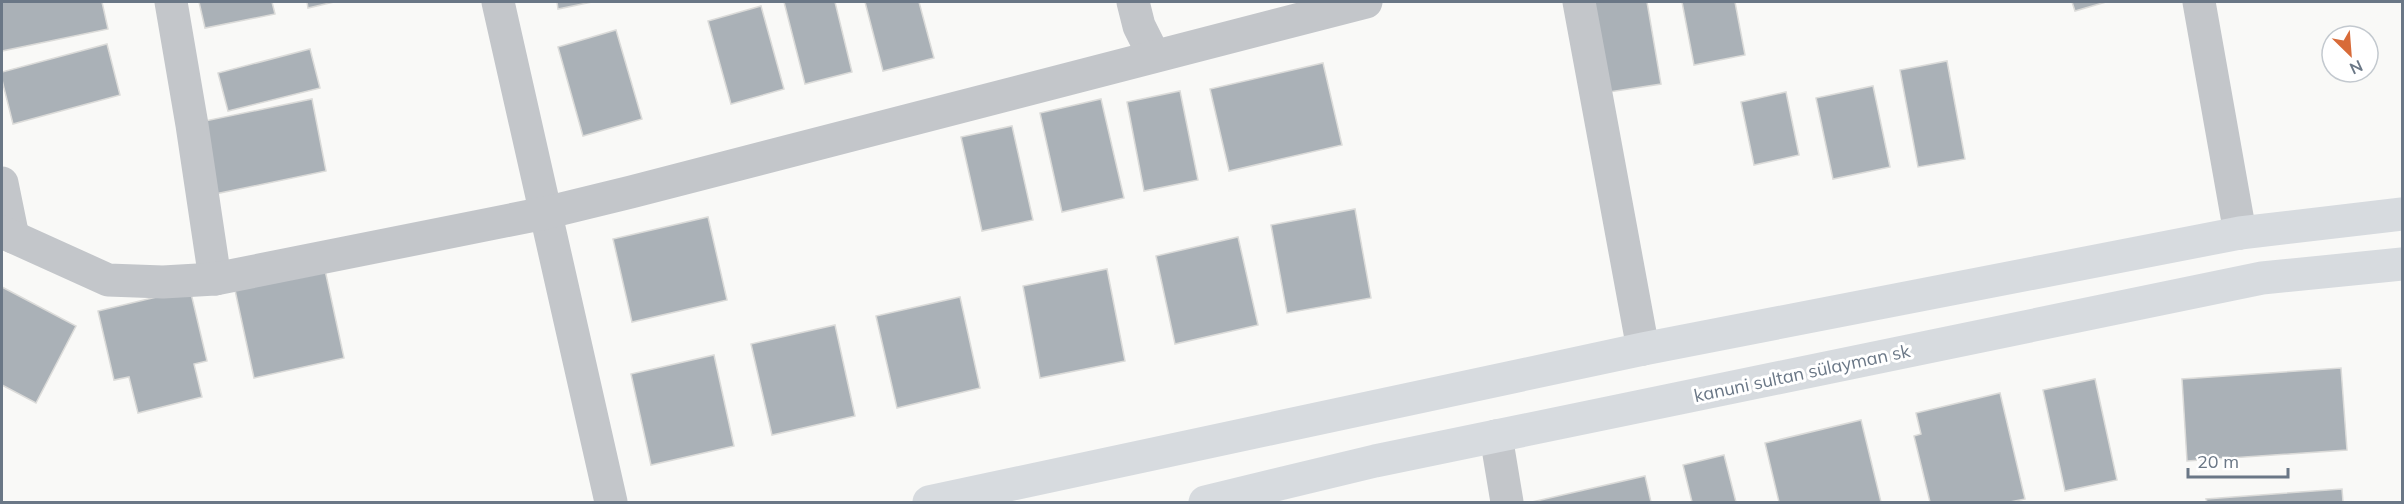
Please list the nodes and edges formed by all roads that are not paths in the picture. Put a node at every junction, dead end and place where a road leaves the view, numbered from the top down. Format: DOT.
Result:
graph roads {
  1 [pos="171,2"];
  2 [pos="498,2"];
  3 [pos="1133,2"];
  4 [pos="1366,2"];
  5 [pos="1579,2"];
  6 [pos="2199,2"];
  7 [pos="1154,56"];
  8 [pos="2,183"];
  9 [pos="545,213"];
  10 [pos="2403,214"];
  11 [pos="2240,233"];
  12 [pos="7,234"];
  13 [pos="2403,264"];
  14 [pos="215,279"];
  15 [pos="1643,349"];
  16 [pos="1496,436"];
  17 [pos="611,502"];
  18 [pos="929,502"];
  19 [pos="1205,502"];
  20 [pos="1508,502"];
  1 -- 14 [label="street"];
  2 -- 9 [label="street"];
  3 -- 7 [label="street"];
  4 -- 7 [label="street"];
  5 -- 15 [label="street"];
  6 -- 11 [label="street"];
  7 -- 9 [label="street"];
  8 -- 12 [label="street"];
  9 -- 14 [label="street"];
  9 -- 17 [label="street"];
  10 -- 11 [label="main road"];
  11 -- 15 [label="main road"];
  12 -- 14 [label="street"];
  13 -- 16 [label="main road, kanuni sultan sülayman sk"];
  15 -- 18 [label="main road"];
  16 -- 19 [label="main road, kanuni sultan sülayman sk"];
  16 -- 20 [label="street"];
}
